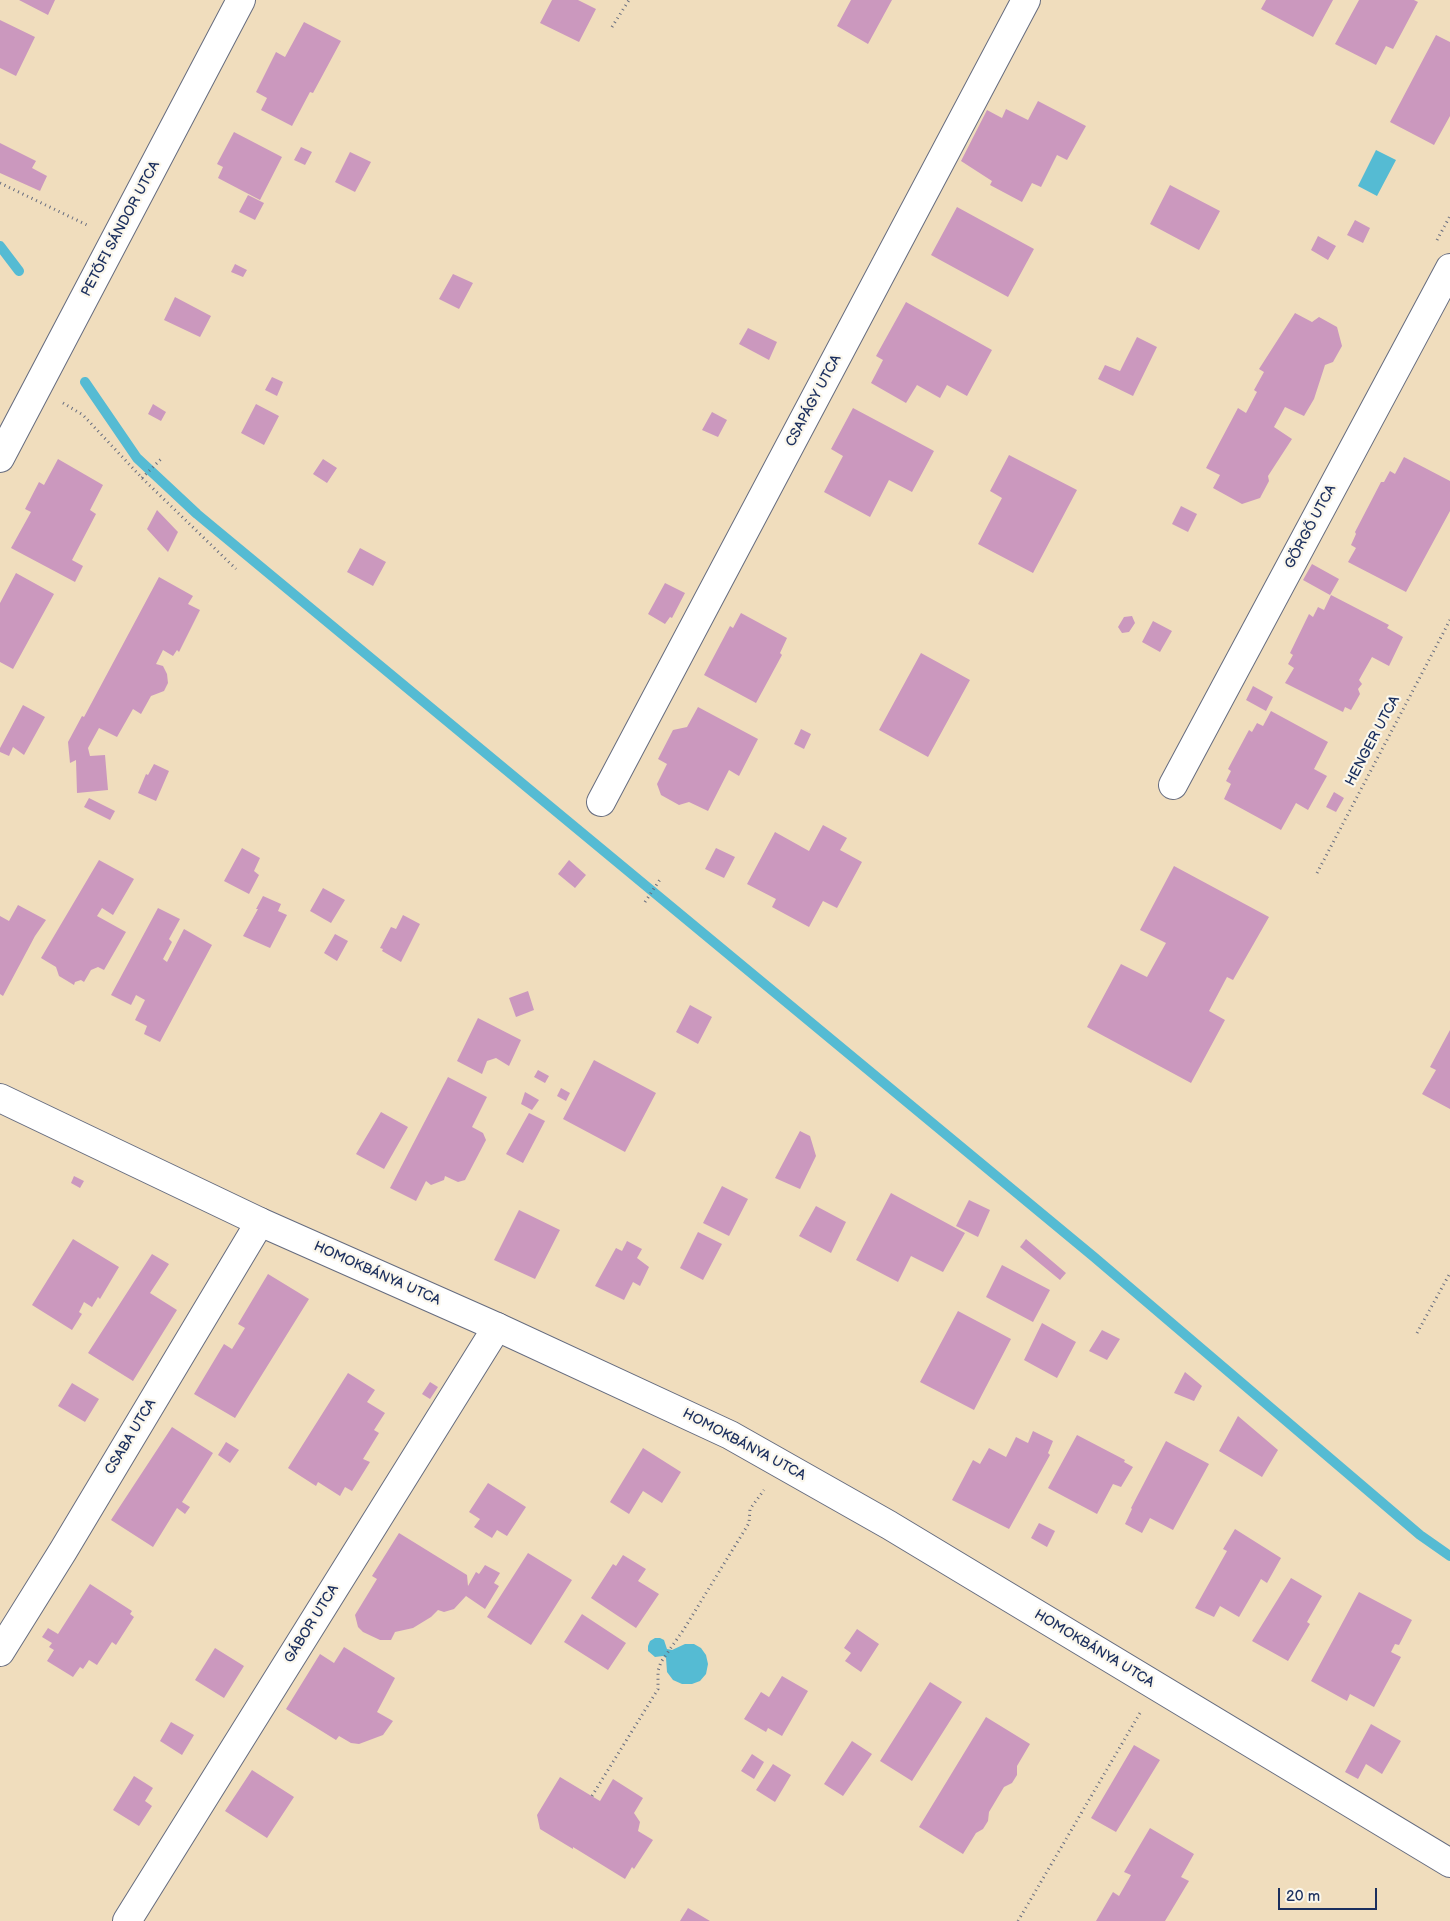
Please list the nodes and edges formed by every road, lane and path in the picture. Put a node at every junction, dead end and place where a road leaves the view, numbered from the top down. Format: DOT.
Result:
graph roads {
  1 [pos="241,0"];
  2 [pos="629,0"];
  3 [pos="1026,0"];
  4 [pos="612,28"];
  5 [pos="0,183"];
  6 [pos="88,226"];
  7 [pos="1450,268"];
  8 [pos="34,393"];
  9 [pos="0,458"];
  10 [pos="161,459"];
  11 [pos="142,478"];
  12 [pos="236,569"];
  13 [pos="1450,620"];
  14 [pos="1173,785"];
  15 [pos="601,802"];
  16 [pos="1317,873"];
  17 [pos="661,878"];
  18 [pos="645,902"];
  19 [pos="0,1098"];
  20 [pos="260,1222"];
  21 [pos="1450,1273"];
  22 [pos="497,1327"];
  23 [pos="1417,1333"];
  24 [pos="764,1490"];
  25 [pos="0,1652"];
  26 [pos="1155,1686"];
  27 [pos="592,1796"];
  28 [pos="1450,1863"];
  29 [pos="126,1921"];
  30 [pos="1018,1921"];
  1 -- 8 [label="street, PETŐFI SÁNDOR UTCA"];
  2 -- 4 [label="path"];
  3 -- 15 [label="street, CSAPÁGY UTCA"];
  5 -- 6 [label="path"];
  7 -- 14 [label="street, GÖRGŐ UTCA"];
  8 -- 9 [label="street, PETŐFI SÁNDOR UTCA"];
  8 -- 11 [label="path"];
  10 -- 11 [label="path"];
  11 -- 12 [label="path"];
  13 -- 16 [label="path, HENGER UTCA"];
  17 -- 18 [label="path"];
  19 -- 20 [label="street, HOMOKBÁNYA UTCA"];
  20 -- 22 [label="street, HOMOKBÁNYA UTCA"];
  20 -- 25 [label="street, CSABA UTCA"];
  21 -- 23 [label="path"];
  22 -- 26 [label="street, HOMOKBÁNYA UTCA"];
  22 -- 29 [label="street, GÁBOR UTCA"];
  24 -- 27 [label="path"];
  26 -- 28 [label="street, HOMOKBÁNYA UTCA"];
  26 -- 30 [label="path"];
}
